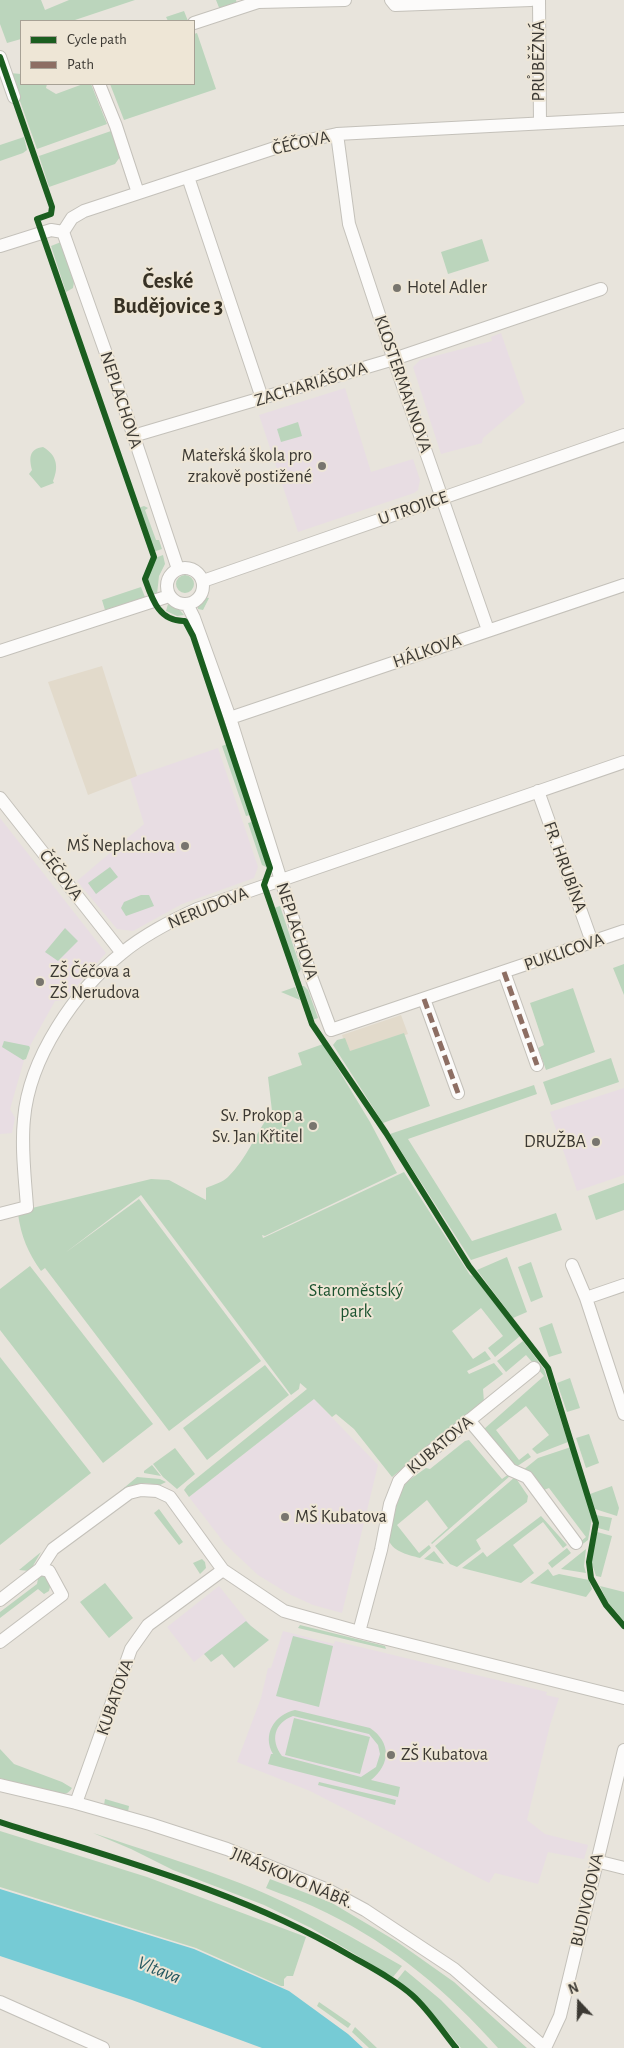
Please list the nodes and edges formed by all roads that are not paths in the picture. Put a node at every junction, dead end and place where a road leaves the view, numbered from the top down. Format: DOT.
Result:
graph roads {
  1 [pos="345,0"];
  2 [pos="391,0"];
  3 [pos="531,0"];
  4 [pos="539,0"];
  5 [pos="195,23"];
  6 [pos="0,57"];
  7 [pos="99,85"];
  8 [pos="14,97"];
  9 [pos="624,119"];
  10 [pos="540,123"];
  11 [pos="337,134"];
  12 [pos="188,177"];
  13 [pos="138,193"];
  14 [pos="63,232"];
  15 [pos="0,246"];
  16 [pos="601,289"];
  17 [pos="394,359"];
  18 [pos="262,398"];
  19 [pos="624,435"];
  20 [pos="133,436"];
  21 [pos="442,498"];
  22 [pos="178,569"];
  23 [pos="202,581"];
  24 [pos="624,585"];
  25 [pos="168,596"];
  26 [pos="187,604"];
  27 [pos="488,630"];
  28 [pos="0,651"];
  29 [pos="230,718"];
  30 [pos="624,762"];
  31 [pos="538,791"];
  32 [pos="0,798"];
  33 [pos="280,879"];
  34 [pos="624,931"];
  35 [pos="592,942"];
  36 [pos="122,953"];
  37 [pos="504,972"];
  38 [pos="424,999"];
  39 [pos="331,1030"];
  40 [pos="537,1065"];
  41 [pos="458,1093"];
  42 [pos="0,1214"];
  43 [pos="572,1265"];
  44 [pos="624,1285"];
  45 [pos="586,1298"];
  46 [pos="534,1368"];
  47 [pos="624,1414"];
  48 [pos="470,1420"];
  49 [pos="576,1543"];
  50 [pos="40,1569"];
  51 [pos="223,1570"];
  52 [pos="0,1600"];
  53 [pos="359,1632"];
  54 [pos="0,1642"];
  55 [pos="624,1698"];
  56 [pos="624,1750"];
  57 [pos="0,1785"];
  58 [pos="76,1803"];
  59 [pos="596,1861"];
  60 [pos="624,1868"];
  61 [pos="0,2002"];
  62 [pos="103,2048"];
  63 [pos="545,2048"];
  1 -- 5 [label="street"];
  2 -- 3 [label="street"];
  4 -- 10 [label="street, PRŮBĚŽNÁ"];
  6 -- 8 [label="street"];
  7 -- 13 [label="street"];
  9 -- 10 [label="street, ČÉČOVA"];
  10 -- 11 [label="street, ČÉČOVA"];
  11 -- 12 [label="street, ČÉČOVA"];
  11 -- 17 [label="street, KLOSTERMANNOVA"];
  12 -- 13 [label="street, ČÉČOVA"];
  12 -- 18 [label="street"];
  13 -- 14 [label="street, ČÉČOVA"];
  14 -- 15 [label="street"];
  14 -- 20 [label="street, NEPLACHOVA"];
  16 -- 17 [label="street, ZACHARIÁŠOVA"];
  17 -- 18 [label="street, ZACHARIÁŠOVA"];
  17 -- 21 [label="street, KLOSTERMANNOVA"];
  18 -- 20 [label="street, ZACHARIÁŠOVA"];
  19 -- 21 [label="street, U TROJICE"];
  20 -- 22 [label="street, NEPLACHOVA"];
  21 -- 23 [label="street, U TROJICE"];
  21 -- 27 [label="street, KLOSTERMANNOVA"];
  22 -- 23 [label="street"];
  22 -- 25 [label="street"];
  23 -- 26 [label="street"];
  24 -- 27 [label="street, HÁLKOVA"];
  25 -- 26 [label="street"];
  25 -- 28 [label="street"];
  26 -- 29 [label="street, NEPLACHOVA"];
  27 -- 29 [label="street, HÁLKOVA"];
  29 -- 33 [label="street, NEPLACHOVA"];
  30 -- 31 [label="street, NERUDOVA"];
  31 -- 33 [label="street, NERUDOVA"];
  31 -- 35 [label="street, FR. HRUBÍNA"];
  32 -- 36 [label="street, ČÉČOVA"];
  33 -- 36 [label="street, NERUDOVA"];
  33 -- 39 [label="street, NEPLACHOVA"];
  34 -- 35 [label="street, PUKLICOVA"];
  35 -- 37 [label="street, PUKLICOVA"];
  36 -- 42 [label="street, NERUDOVA"];
  37 -- 38 [label="street, PUKLICOVA"];
  37 -- 40 [label="street, PUKLICOVA"];
  38 -- 39 [label="street, PUKLICOVA"];
  38 -- 41 [label="street"];
  43 -- 45 [label="street"];
  44 -- 45 [label="street"];
  45 -- 47 [label="street"];
  46 -- 48 [label="street, KUBATOVA"];
  48 -- 49 [label="street"];
  48 -- 53 [label="street, KUBATOVA"];
  50 -- 51 [label="street"];
  50 -- 52 [label="street"];
  50 -- 54 [label="street"];
  51 -- 53 [label="street"];
  51 -- 58 [label="street, KUBATOVA"];
  53 -- 55 [label="street"];
  56 -- 59 [label="street, BUDIVOJOVA"];
  57 -- 58 [label="street, JIRÁSKOVO NÁBŘ."];
  58 -- 63 [label="street, JIRÁSKOVO NÁBŘ."];
  59 -- 60 [label="street"];
  59 -- 63 [label="street, BUDIVOJOVA"];
  61 -- 62 [label="street"];
}
